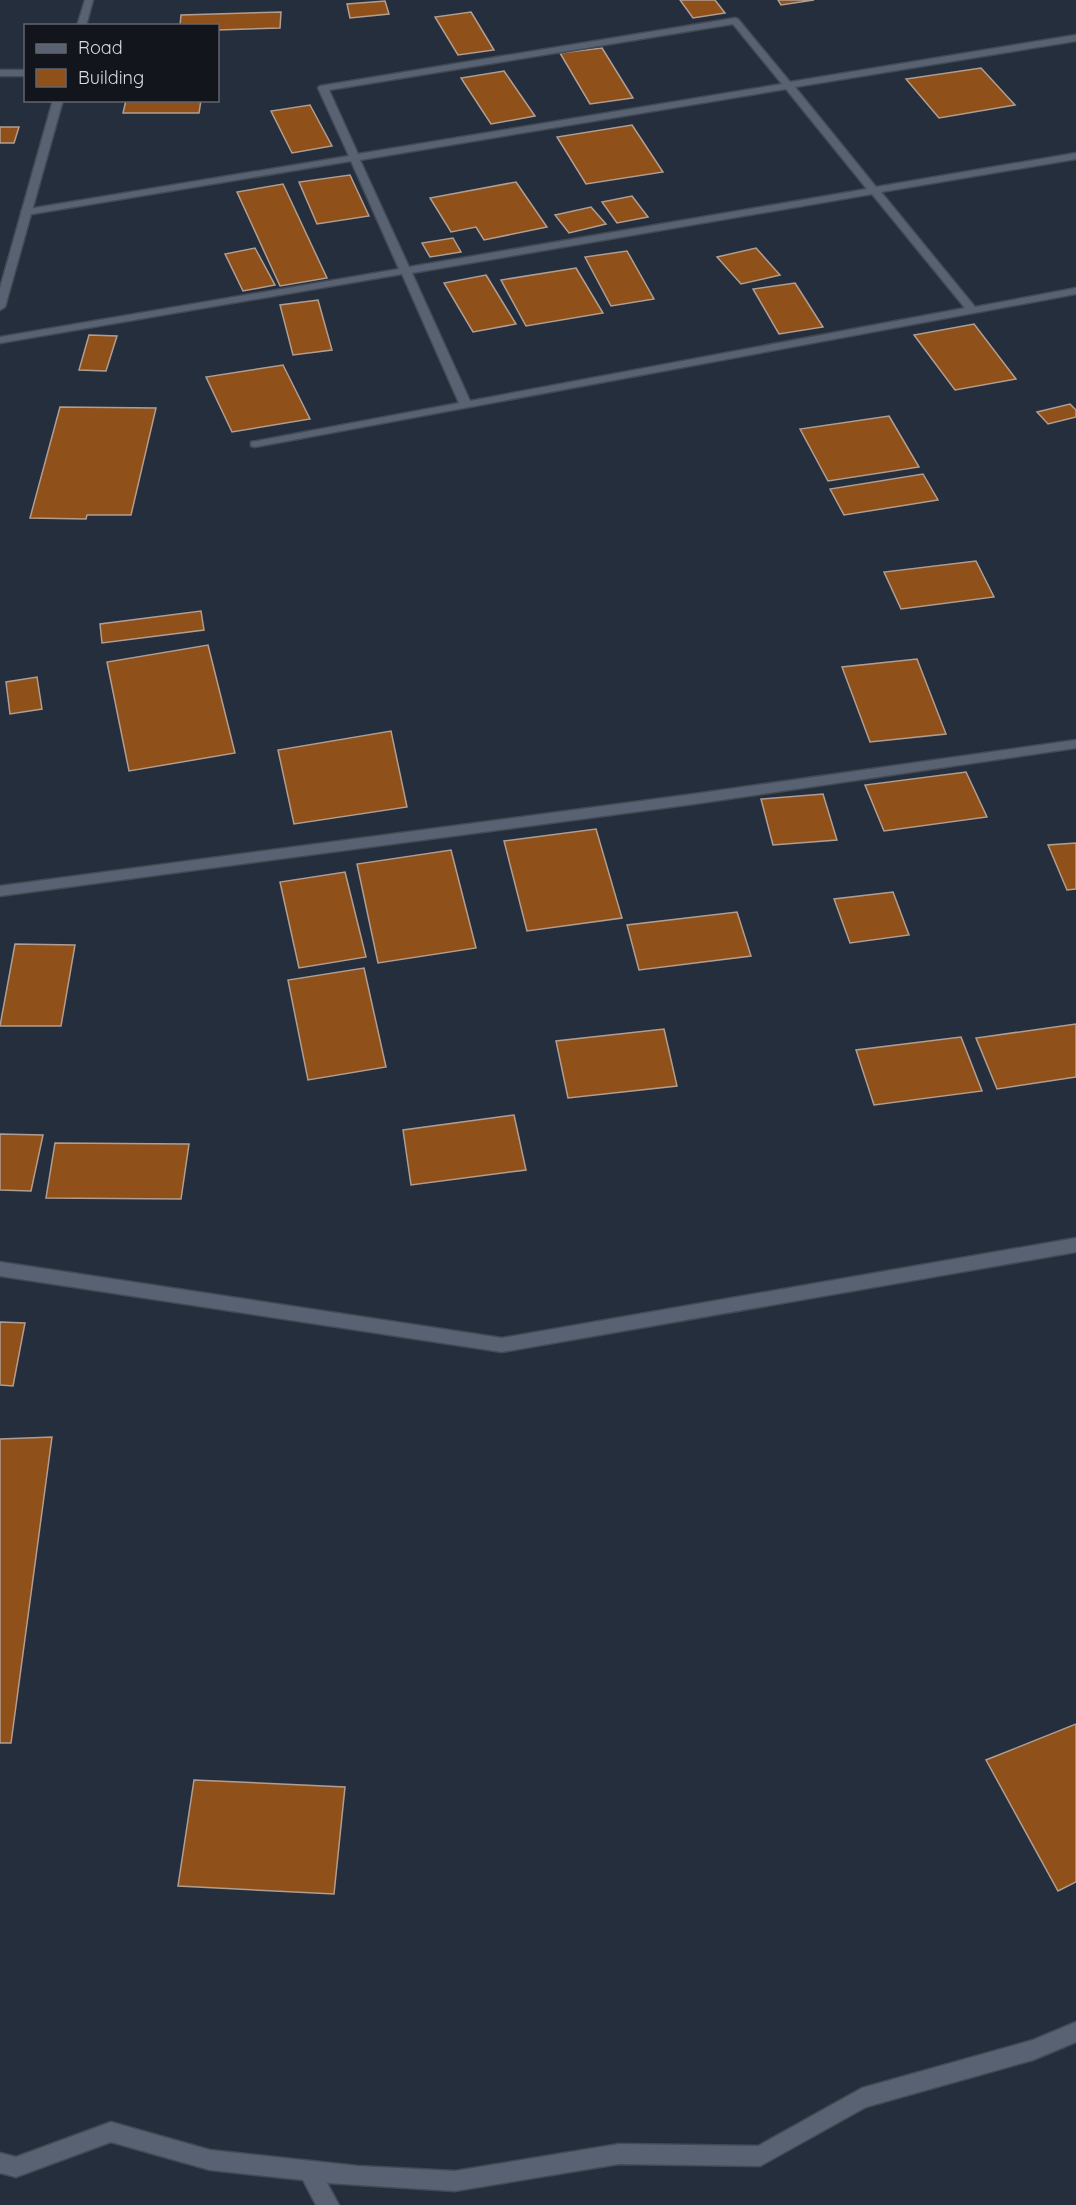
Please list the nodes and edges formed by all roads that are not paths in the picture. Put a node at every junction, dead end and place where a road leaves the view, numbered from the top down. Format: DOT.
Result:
graph roads {
  1 [pos="89,0"];
  2 [pos="82,24"];
  3 [pos="1076,38"];
  4 [pos="0,73"];
  5 [pos="24,73"];
  6 [pos="788,86"];
  7 [pos="57,102"];
  8 [pos="1076,156"];
  9 [pos="355,158"];
  10 [pos="874,190"];
  11 [pos="26,212"];
  12 [pos="406,270"];
  13 [pos="1076,291"];
  14 [pos="0,307"];
  15 [pos="972,310"];
  16 [pos="0,340"];
  17 [pos="466,405"];
  18 [pos="255,444"];
  19 [pos="1076,744"];
  20 [pos="0,891"];
  21 [pos="1076,1245"];
  22 [pos="0,1269"];
  23 [pos="1076,2032"];
  24 [pos="0,2163"];
  25 [pos="309,2170"];
  26 [pos="328,2205"];
  1 -- 2 [label="street"];
  3 -- 6 [label="street"];
  4 -- 5 [label="street"];
  6 -- 9 [label="street"];
  6 -- 9 [label="street"];
  6 -- 10 [label="street"];
  7 -- 11 [label="street"];
  8 -- 10 [label="street"];
  9 -- 11 [label="street"];
  9 -- 12 [label="street"];
  10 -- 12 [label="street"];
  10 -- 15 [label="street"];
  11 -- 14 [label="street"];
  12 -- 16 [label="street"];
  12 -- 17 [label="street"];
  13 -- 15 [label="street"];
  15 -- 17 [label="street"];
  17 -- 18 [label="street"];
  19 -- 20 [label="street"];
  21 -- 22 [label="street"];
  23 -- 25 [label="street"];
  24 -- 25 [label="street"];
  25 -- 26 [label="street"];
}
